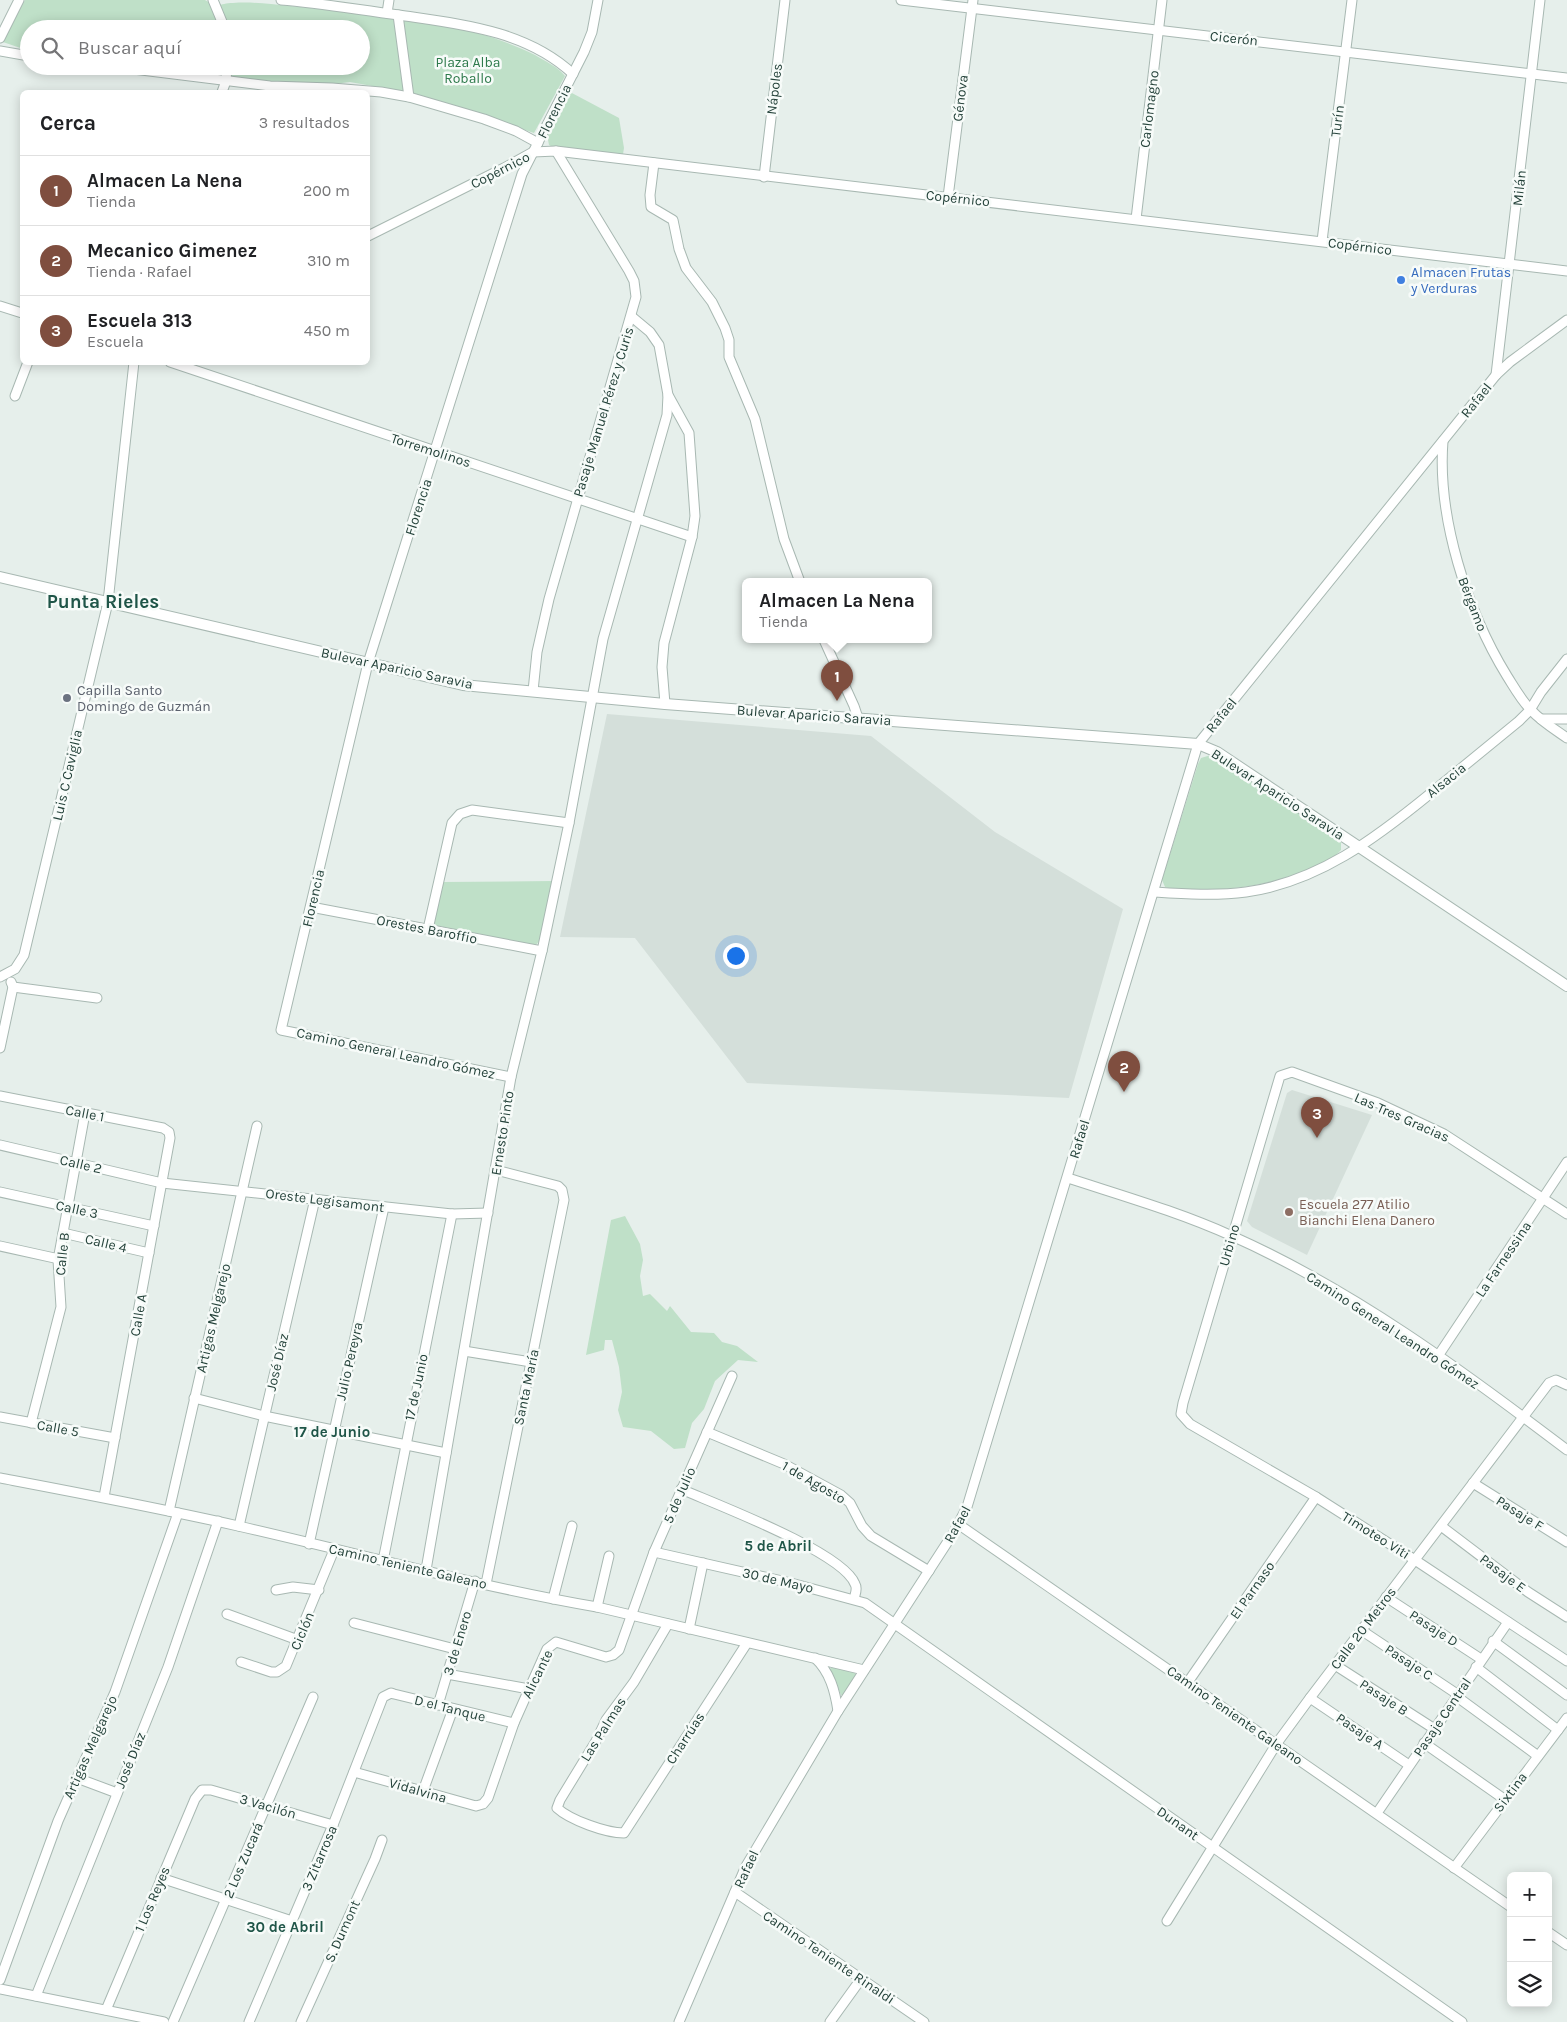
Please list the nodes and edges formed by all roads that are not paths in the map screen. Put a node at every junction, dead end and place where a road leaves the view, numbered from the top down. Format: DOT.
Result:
graph roads {
  1 [pos="19,0"];
  2 [pos="213,0"];
  3 [pos="281,0"];
  4 [pos="389,0"];
  5 [pos="598,0"];
  6 [pos="785,0"];
  7 [pos="901,0"];
  8 [pos="1162,0"];
  9 [pos="1352,0"];
  10 [pos="1540,0"];
  11 [pos="972,4"];
  12 [pos="387,13"];
  13 [pos="398,15"];
  14 [pos="221,20"];
  15 [pos="1158,30"];
  16 [pos="0,38"];
  17 [pos="0,51"];
  18 [pos="1346,51"];
  19 [pos="20,54"];
  20 [pos="574,74"];
  21 [pos="1532,74"];
  22 [pos="179,75"];
  23 [pos="226,75"];
  24 [pos="1567,78"];
  25 [pos="226,81"];
  26 [pos="223,90"];
  27 [pos="356,90"];
  28 [pos="370,91"];
  29 [pos="409,97"];
  30 [pos="538,143"];
  31 [pos="556,151"];
  32 [pos="533,152"];
  33 [pos="654,163"];
  34 [pos="764,177"];
  35 [pos="948,196"];
  36 [pos="1136,218"];
  37 [pos="370,235"];
  38 [pos="1322,241"];
  39 [pos="1508,264"];
  40 [pos="1567,271"];
  41 [pos="0,306"];
  42 [pos="20,313"];
  43 [pos="632,317"];
  44 [pos="1567,320"];
  45 [pos="27,365"];
  46 [pos="134,365"];
  47 [pos="179,365"];
  48 [pos="1496,375"];
  49 [pos="668,395"];
  50 [pos="15,396"];
  51 [pos="1443,440"];
  52 [pos="436,452"];
  53 [pos="577,498"];
  54 [pos="637,519"];
  55 [pos="692,537"];
  56 [pos="0,577"];
  57 [pos="799,578"];
  58 [pos="108,602"];
  59 [pos="825,643"];
  60 [pos="1567,659"];
  61 [pos="368,663"];
  62 [pos="533,691"];
  63 [pos="592,698"];
  64 [pos="665,704"];
  65 [pos="1530,710"];
  66 [pos="858,718"];
  67 [pos="1541,719"];
  68 [pos="1567,719"];
  69 [pos="1567,738"];
  70 [pos="1198,744"];
  71 [pos="569,823"];
  72 [pos="1359,848"];
  73 [pos="1154,892"];
  74 [pos="311,907"];
  75 [pos="428,929"];
  76 [pos="542,950"];
  77 [pos="4,975"];
  78 [pos="1567,986"];
  79 [pos="12,987"];
  80 [pos="96,998"];
  81 [pos="281,1030"];
  82 [pos="0,1048"];
  83 [pos="1280,1076"];
  84 [pos="511,1077"];
  85 [pos="0,1096"];
  86 [pos="85,1113"];
  87 [pos="257,1126"];
  88 [pos="169,1132"];
  89 [pos="0,1145"];
  90 [pos="76,1162"];
  91 [pos="1567,1162"];
  92 [pos="496,1170"];
  93 [pos="1068,1178"];
  94 [pos="162,1183"];
  95 [pos="242,1191"];
  96 [pos="0,1192"];
  97 [pos="1543,1198"];
  98 [pos="315,1199"];
  99 [pos="68,1207"];
  100 [pos="384,1207"];
  101 [pos="488,1213"];
  102 [pos="452,1214"];
  103 [pos="1567,1214"];
  104 [pos="154,1226"];
  105 [pos="63,1234"];
  106 [pos="1232,1236"];
  107 [pos="0,1246"];
  108 [pos="149,1252"];
  109 [pos="58,1259"];
  110 [pos="464,1351"];
  111 [pos="1438,1356"];
  112 [pos="531,1362"];
  113 [pos="732,1376"];
  114 [pos="1567,1385"];
  115 [pos="194,1398"];
  116 [pos="1181,1414"];
  117 [pos="264,1416"];
  118 [pos="1522,1416"];
  119 [pos="0,1417"];
  120 [pos="31,1423"];
  121 [pos="333,1430"];
  122 [pos="707,1432"];
  123 [pos="115,1438"];
  124 [pos="405,1445"];
  125 [pos="1567,1450"];
  126 [pos="446,1453"];
  127 [pos="0,1478"];
  128 [pos="1473,1483"];
  129 [pos="681,1489"];
  130 [pos="104,1497"];
  131 [pos="1316,1497"];
  132 [pos="174,1512"];
  133 [pos="218,1521"];
  134 [pos="958,1524"];
  135 [pos="239,1526"];
  136 [pos="572,1526"];
  137 [pos="1440,1526"];
  138 [pos="1567,1542"];
  139 [pos="309,1544"];
  140 [pos="334,1550"];
  141 [pos="654,1552"];
  142 [pos="609,1556"];
  143 [pos="1415,1560"];
  144 [pos="382,1561"];
  145 [pos="703,1564"];
  146 [pos="426,1570"];
  147 [pos="929,1571"];
  148 [pos="475,1581"];
  149 [pos="486,1584"];
  150 [pos="276,1590"];
  151 [pos="319,1590"];
  152 [pos="1386,1597"];
  153 [pos="854,1598"];
  154 [pos="552,1600"];
  155 [pos="597,1607"];
  156 [pos="227,1614"];
  157 [pos="632,1616"];
  158 [pos="1567,1617"];
  159 [pos="1508,1622"];
  160 [pos="354,1623"];
  161 [pos="668,1624"];
  162 [pos="894,1624"];
  163 [pos="689,1629"];
  164 [pos="1361,1630"];
  165 [pos="298,1640"];
  166 [pos="1494,1641"];
  167 [pos="748,1643"];
  168 [pos="455,1648"];
  169 [pos="815,1658"];
  170 [pos="241,1662"];
  171 [pos="1567,1662"];
  172 [pos="1479,1663"];
  173 [pos="1335,1664"];
  174 [pos="864,1670"];
  175 [pos="447,1674"];
  176 [pos="1188,1682"];
  177 [pos="529,1689"];
  178 [pos="387,1695"];
  179 [pos="1457,1695"];
  180 [pos="1567,1695"];
  181 [pos="313,1697"];
  182 [pos="1310,1698"];
  183 [pos="438,1705"];
  184 [pos="454,1709"];
  185 [pos="838,1711"];
  186 [pos="1567,1718"];
  187 [pos="514,1723"];
  188 [pos="1433,1728"];
  189 [pos="1558,1730"];
  190 [pos="1277,1743"];
  191 [pos="1424,1743"];
  192 [pos="1538,1756"];
  193 [pos="1409,1765"];
  194 [pos="354,1772"];
  195 [pos="77,1778"];
  196 [pos="202,1790"];
  197 [pos="423,1791"];
  198 [pos="117,1793"];
  199 [pos="1504,1799"];
  200 [pos="483,1804"];
  201 [pos="266,1806"];
  202 [pos="1377,1813"];
  203 [pos="333,1825"];
  204 [pos="624,1833"];
  205 [pos="382,1840"];
  206 [pos="1211,1847"];
  207 [pos="1454,1868"];
  208 [pos="161,1878"];
  209 [pos="735,1892"];
  210 [pos="226,1900"];
  211 [pos="1507,1904"];
  212 [pos="292,1921"];
  213 [pos="1167,1921"];
  214 [pos="1552,1935"];
  215 [pos="1567,1945"];
  216 [pos="860,1979"];
  217 [pos="0,1980"];
  218 [pos="0,1989"];
  219 [pos="36,1996"];
  220 [pos="106,2010"];
  221 [pos="164,2022"];
  222 [pos="173,2022"];
  223 [pos="249,2022"];
  224 [pos="301,2022"];
  225 [pos="679,2022"];
  226 [pos="830,2022"];
  227 [pos="924,2022"];
  228 [pos="1462,2022"];
  1 -- 16 [label="street"];
  2 -- 14 [label="street"];
  3 -- 12 [label="street"];
  4 -- 12 [label="street"];
  5 -- 20 [label="street, Florencia"];
  6 -- 34 [label="street, Nápoles"];
  7 -- 11 [label="street, Cicerón"];
  8 -- 15 [label="street, Carlomagno"];
  9 -- 18 [label="street, Turín"];
  10 -- 21 [label="street, Milán"];
  11 -- 15 [label="street, Cicerón"];
  11 -- 35 [label="street, Génova"];
  12 -- 13 [label="street"];
  13 -- 20 [label="street"];
  13 -- 29 [label="street"];
  15 -- 18 [label="street, Cicerón"];
  15 -- 36 [label="street, Carlomagno"];
  17 -- 19 [label="street"];
  18 -- 21 [label="street, Cicerón"];
  18 -- 38 [label="street, Turín"];
  20 -- 30 [label="street, Florencia"];
  21 -- 24 [label="street, Cicerón"];
  21 -- 39 [label="street, Milán"];
  22 -- 25 [label="street"];
  23 -- 25 [label="street"];
  25 -- 26 [label="street"];
  25 -- 27 [label="street"];
  28 -- 29 [label="street"];
  29 -- 30 [label="street"];
  30 -- 32 [label="street, Florencia"];
  31 -- 32 [label="street, Copérnico"];
  31 -- 33 [label="street, Copérnico"];
  31 -- 43 [label="street, Pasaje Manuel Pérez y Curis"];
  32 -- 37 [label="street, Copérnico"];
  32 -- 52 [label="street, Florencia"];
  33 -- 34 [label="street, Copérnico"];
  33 -- 57 [label="street"];
  34 -- 35 [label="street, Copérnico"];
  35 -- 36 [label="street, Copérnico"];
  36 -- 38 [label="street, Copérnico"];
  38 -- 39 [label="street, Copérnico"];
  39 -- 40 [label="street, Copérnico"];
  39 -- 48 [label="street, Milán"];
  41 -- 42 [label="street"];
  43 -- 49 [label="street"];
  43 -- 53 [label="street, Pasaje Manuel Pérez y Curis"];
  44 -- 48 [label="street, Rafael"];
  45 -- 50 [label="street"];
  46 -- 58 [label="street, Luis C Caviglia"];
  47 -- 52 [label="street, Torremolinos"];
  48 -- 51 [label="street, Rafael"];
  49 -- 54 [label="street, Ernesto Pinto"];
  49 -- 55 [label="street"];
  51 -- 65 [label="street, Bérgamo"];
  51 -- 70 [label="street, Rafael"];
  52 -- 53 [label="street, Torremolinos"];
  52 -- 61 [label="street, Florencia"];
  53 -- 54 [label="street, Torremolinos"];
  53 -- 62 [label="street, Pasaje Manuel Pérez y Curis"];
  54 -- 55 [label="street, Torremolinos"];
  54 -- 63 [label="street, Ernesto Pinto"];
  55 -- 64 [label="street"];
  56 -- 58 [label="street, Bulevar Aparicio Saravia"];
  58 -- 61 [label="street, Bulevar Aparicio Saravia"];
  58 -- 77 [label="street, Luis C Caviglia"];
  59 -- 66 [label="street"];
  60 -- 65 [label="street, Alsacia"];
  61 -- 62 [label="street, Bulevar Aparicio Saravia"];
  61 -- 74 [label="street, Florencia"];
  62 -- 63 [label="street, Bulevar Aparicio Saravia"];
  63 -- 64 [label="street, Bulevar Aparicio Saravia"];
  63 -- 71 [label="street, Ernesto Pinto"];
  64 -- 66 [label="street, Bulevar Aparicio Saravia"];
  65 -- 67 [label="street, Bérgamo"];
  65 -- 72 [label="street, Alsacia"];
  66 -- 70 [label="street, Bulevar Aparicio Saravia"];
  67 -- 68 [label="street"];
  67 -- 69 [label="street, Bérgamo"];
  70 -- 72 [label="street, Bulevar Aparicio Saravia"];
  70 -- 73 [label="street, Rafael"];
  71 -- 75 [label="street"];
  71 -- 76 [label="street, Ernesto Pinto"];
  72 -- 73 [label="street, Alsacia"];
  72 -- 78 [label="street, Bulevar Aparicio Saravia"];
  73 -- 93 [label="street, Rafael"];
  74 -- 75 [label="street, Orestes Baroffio"];
  74 -- 81 [label="street, Florencia"];
  75 -- 76 [label="street, Orestes Baroffio"];
  76 -- 84 [label="street, Ernesto Pinto"];
  77 -- 79 [label="street"];
  79 -- 80 [label="street"];
  79 -- 82 [label="street"];
  81 -- 84 [label="street, Camino General Leandro Gómez"];
  83 -- 97 [label="street, Las Tres Gracias"];
  83 -- 106 [label="street, Urbino"];
  84 -- 92 [label="street, Ernesto Pinto"];
  85 -- 86 [label="street, Calle 1"];
  86 -- 88 [label="street, Calle 1"];
  86 -- 90 [label="street, Calle B"];
  87 -- 95 [label="street, Artigas Melgarejo"];
  88 -- 94 [label="street, Calle A"];
  89 -- 90 [label="street, Calle 2"];
  90 -- 94 [label="street, Calle 2"];
  90 -- 99 [label="street, Calle B"];
  91 -- 97 [label="street, La Farnessina"];
  92 -- 101 [label="street, Ernesto Pinto"];
  92 -- 112 [label="street, Santa María"];
  93 -- 106 [label="street, Camino General Leandro Gómez"];
  93 -- 134 [label="street, Rafael"];
  94 -- 95 [label="street, Oreste Legisamont"];
  94 -- 104 [label="street, Calle A"];
  95 -- 98 [label="street, Oreste Legisamont"];
  95 -- 115 [label="street, Artigas Melgarejo"];
  96 -- 99 [label="street, Calle 3"];
  97 -- 103 [label="street, Las Tres Gracias"];
  97 -- 111 [label="street, La Farnessina"];
  98 -- 100 [label="street, Oreste Legisamont"];
  98 -- 117 [label="street, José Díaz"];
  99 -- 104 [label="street, Calle 3"];
  99 -- 105 [label="street, Calle B"];
  100 -- 102 [label="street, Oreste Legisamont"];
  100 -- 121 [label="street, Julio Pereyra"];
  101 -- 102 [label="street, Oreste Legisamont"];
  101 -- 110 [label="street, Ernesto Pinto"];
  102 -- 124 [label="street, 17 de Junio"];
  104 -- 108 [label="street, Calle A"];
  105 -- 108 [label="street, Calle 4"];
  105 -- 109 [label="street, Calle B"];
  106 -- 111 [label="street, Camino General Leandro Gómez"];
  106 -- 116 [label="street, Urbino"];
  107 -- 109 [label="street"];
  108 -- 123 [label="street, Calle A"];
  109 -- 120 [label="street, Calle B"];
  110 -- 112 [label="street"];
  110 -- 126 [label="street, Ernesto Pinto"];
  111 -- 118 [label="street, Camino General Leandro Gómez"];
  112 -- 149 [label="street, Santa María"];
  113 -- 122 [label="street, 5 de Julio"];
  114 -- 118 [label="street, Calle 20 Metros"];
  115 -- 117 [label="street"];
  115 -- 132 [label="street, Artigas Melgarejo"];
  116 -- 131 [label="street, Timoteo Viti"];
  117 -- 121 [label="street"];
  117 -- 135 [label="street, José Díaz"];
  118 -- 125 [label="street, Camino General Leandro Gómez"];
  118 -- 128 [label="street, Calle 20 Metros"];
  119 -- 120 [label="street, Calle 5"];
  120 -- 123 [label="street, Calle 5"];
  121 -- 124 [label="street"];
  121 -- 139 [label="street, Julio Pereyra"];
  122 -- 129 [label="street, 5 de Julio"];
  122 -- 147 [label="street, 1 de Agosto"];
  123 -- 130 [label="street, Calle A"];
  124 -- 126 [label="street"];
  124 -- 144 [label="street, 17 de Junio"];
  126 -- 146 [label="street, Ernesto Pinto"];
  127 -- 130 [label="street, Camino Teniente Galeano"];
  128 -- 137 [label="street, Calle 20 Metros"];
  128 -- 138 [label="street, Pasaje F"];
  129 -- 141 [label="street, 5 de Julio"];
  129 -- 153 [label="street"];
  130 -- 132 [label="street, Camino Teniente Galeano"];
  131 -- 143 [label="street, Timoteo Viti"];
  131 -- 176 [label="street, El Parnaso"];
  132 -- 133 [label="street, Camino Teniente Galeano"];
  132 -- 195 [label="street, Artigas Melgarejo"];
  133 -- 135 [label="street, Camino Teniente Galeano"];
  133 -- 198 [label="street, José Díaz"];
  134 -- 147 [label="street, Rafael"];
  134 -- 176 [label="street, Camino Teniente Galeano"];
  135 -- 139 [label="street, Camino Teniente Galeano"];
  136 -- 154 [label="street"];
  137 -- 143 [label="street, Calle 20 Metros"];
  137 -- 158 [label="street, Pasaje E"];
  139 -- 140 [label="street, Camino Teniente Galeano"];
  140 -- 144 [label="street, Camino Teniente Galeano"];
  140 -- 151 [label="street, Ciclón"];
  141 -- 145 [label="street, 30 de Mayo"];
  141 -- 157 [label="street, 5 de Julio"];
  142 -- 155 [label="street"];
  143 -- 152 [label="street, Calle 20 Metros"];
  143 -- 159 [label="street, Timoteo Viti"];
  144 -- 146 [label="street, Camino Teniente Galeano"];
  145 -- 153 [label="street, 30 de Mayo"];
  145 -- 163 [label="street"];
  146 -- 148 [label="street, Camino Teniente Galeano"];
  147 -- 162 [label="street, Rafael"];
  148 -- 149 [label="street, Camino Teniente Galeano"];
  148 -- 168 [label="street, 3 de Enero"];
  149 -- 154 [label="street, Camino Teniente Galeano"];
  150 -- 151 [label="street"];
  151 -- 165 [label="street, Ciclón"];
  152 -- 164 [label="street, Calle 20 Metros"];
  152 -- 172 [label="street, Pasaje D"];
  153 -- 162 [label="street, 30 de Mayo"];
  154 -- 155 [label="street, Camino Teniente Galeano"];
  155 -- 157 [label="street, Camino Teniente Galeano"];
  156 -- 165 [label="street"];
  157 -- 161 [label="street, Camino Teniente Galeano"];
  157 -- 177 [label="street, Alicante"];
  159 -- 166 [label="street, Pasaje Central"];
  159 -- 171 [label="street, Timoteo Viti"];
  160 -- 168 [label="street"];
  161 -- 163 [label="street, Camino Teniente Galeano"];
  161 -- 204 [label="street, Las Palmas"];
  162 -- 174 [label="street, Rafael"];
  162 -- 206 [label="street, Dunant"];
  163 -- 167 [label="street, Camino Teniente Galeano"];
  164 -- 173 [label="street, Calle 20 Metros"];
  164 -- 179 [label="street, Pasaje C"];
  165 -- 170 [label="street, Ciclón"];
  166 -- 172 [label="street, Pasaje Central"];
  166 -- 180 [label="street"];
  167 -- 169 [label="street, Camino Teniente Galeano"];
  167 -- 204 [label="street, Charrúas"];
  168 -- 175 [label="street, 3 de Enero"];
  169 -- 174 [label="street, Camino Teniente Galeano"];
  169 -- 185 [label="street"];
  172 -- 179 [label="street, Pasaje Central"];
  172 -- 189 [label="street, Pasaje D"];
  173 -- 182 [label="street, Calle 20 Metros"];
  173 -- 188 [label="street, Pasaje B"];
  174 -- 185 [label="street, Rafael"];
  175 -- 177 [label="street"];
  175 -- 183 [label="street, 3 de Enero"];
  176 -- 190 [label="street, Camino Teniente Galeano"];
  177 -- 187 [label="street, Alicante"];
  178 -- 183 [label="street, D el Tanque"];
  178 -- 194 [label="street, 3 Zitarrosa"];
  179 -- 188 [label="street, Pasaje Central"];
  179 -- 192 [label="street, Pasaje C"];
  181 -- 201 [label="street, 2 Los Zucará"];
  182 -- 190 [label="street, Calle 20 Metros"];
  182 -- 193 [label="street, Pasaje A"];
  183 -- 184 [label="street, D el Tanque"];
  184 -- 187 [label="street, D el Tanque"];
  184 -- 197 [label="street"];
  185 -- 209 [label="street, Rafael"];
  186 -- 189 [label="street, Sixtina"];
  187 -- 200 [label="street, Alicante"];
  188 -- 191 [label="street, Pasaje Central"];
  189 -- 192 [label="street, Sixtina"];
  190 -- 202 [label="street, Camino Teniente Galeano"];
  190 -- 206 [label="street, Calle 20 Metros"];
  191 -- 193 [label="street, Pasaje Central"];
  191 -- 199 [label="street"];
  192 -- 199 [label="street, Sixtina"];
  193 -- 202 [label="street, Pasaje Central"];
  194 -- 197 [label="street, Vidalvina"];
  194 -- 203 [label="street, 3 Zitarrosa"];
  195 -- 198 [label="street"];
  195 -- 217 [label="street, Artigas Melgarejo"];
  196 -- 201 [label="street, 3 Vacilón"];
  196 -- 208 [label="street, 1 Los Reyes"];
  197 -- 200 [label="street, Vidalvina"];
  198 -- 219 [label="street, José Díaz"];
  199 -- 207 [label="street, Sixtina"];
  201 -- 203 [label="street, 3 Vacilón"];
  201 -- 210 [label="street, 2 Los Zucará"];
  202 -- 207 [label="street, Camino Teniente Galeano"];
  203 -- 212 [label="street, 3 Zitarrosa"];
  205 -- 224 [label="street, S. Dumont"];
  206 -- 213 [label="street, Calle 20 Metros"];
  206 -- 228 [label="street, Dunant"];
  207 -- 211 [label="street, Camino Teniente Galeano"];
  208 -- 210 [label="street"];
  208 -- 220 [label="street, 1 Los Reyes"];
  209 -- 216 [label="street, Camino Teniente Rinaldi"];
  209 -- 225 [label="street, Rafael"];
  210 -- 212 [label="street"];
  210 -- 222 [label="street, 2 Los Zucará"];
  212 -- 223 [label="street, 3 Zitarrosa"];
  214 -- 215 [label="street"];
  216 -- 226 [label="street"];
  216 -- 227 [label="street, Camino Teniente Rinaldi"];
  218 -- 219 [label="street"];
  219 -- 220 [label="street"];
  220 -- 221 [label="street"];
}
